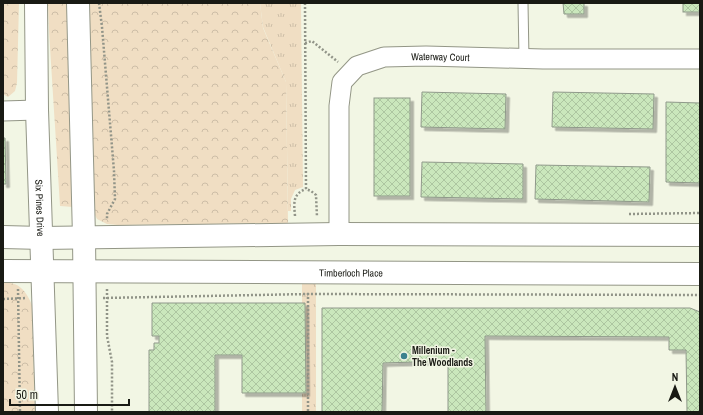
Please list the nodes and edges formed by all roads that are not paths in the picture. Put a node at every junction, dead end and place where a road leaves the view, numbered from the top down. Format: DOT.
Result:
graph roads {
  1 [pos="36,3"];
  2 [pos="78,3"];
  3 [pos="523,3"];
  4 [pos="524,59"];
  5 [pos="700,59"];
  6 [pos="37,110"];
  7 [pos="3,111"];
  8 [pos="339,234"];
  9 [pos="700,235"];
  10 [pos="3,237"];
  11 [pos="84,237"];
  12 [pos="42,238"];
  13 [pos="10,272"];
  14 [pos="42,272"];
  15 [pos="84,272"];
  16 [pos="700,274"];
  17 [pos="46,412"];
  18 [pos="86,412"];
  1 -- 6 [label="street, Six Pines Drive"];
  2 -- 11 [label="street"];
  3 -- 4 [label="lane"];
  4 -- 5 [label="street, Waterway Court"];
  4 -- 8 [label="street, Waterway Court"];
  6 -- 7 [label="street"];
  6 -- 12 [label="street, Six Pines Drive"];
  8 -- 9 [label="street"];
  8 -- 11 [label="street"];
  10 -- 12 [label="street"];
  11 -- 12 [label="street"];
  11 -- 15 [label="street"];
  12 -- 14 [label="street, Six Pines Drive"];
  13 -- 14 [label="street, Timberloch Place"];
  14 -- 15 [label="street, Timberloch Place"];
  14 -- 17 [label="street, Six Pines Drive"];
  15 -- 16 [label="street, Timberloch Place"];
  15 -- 18 [label="street"];
}
